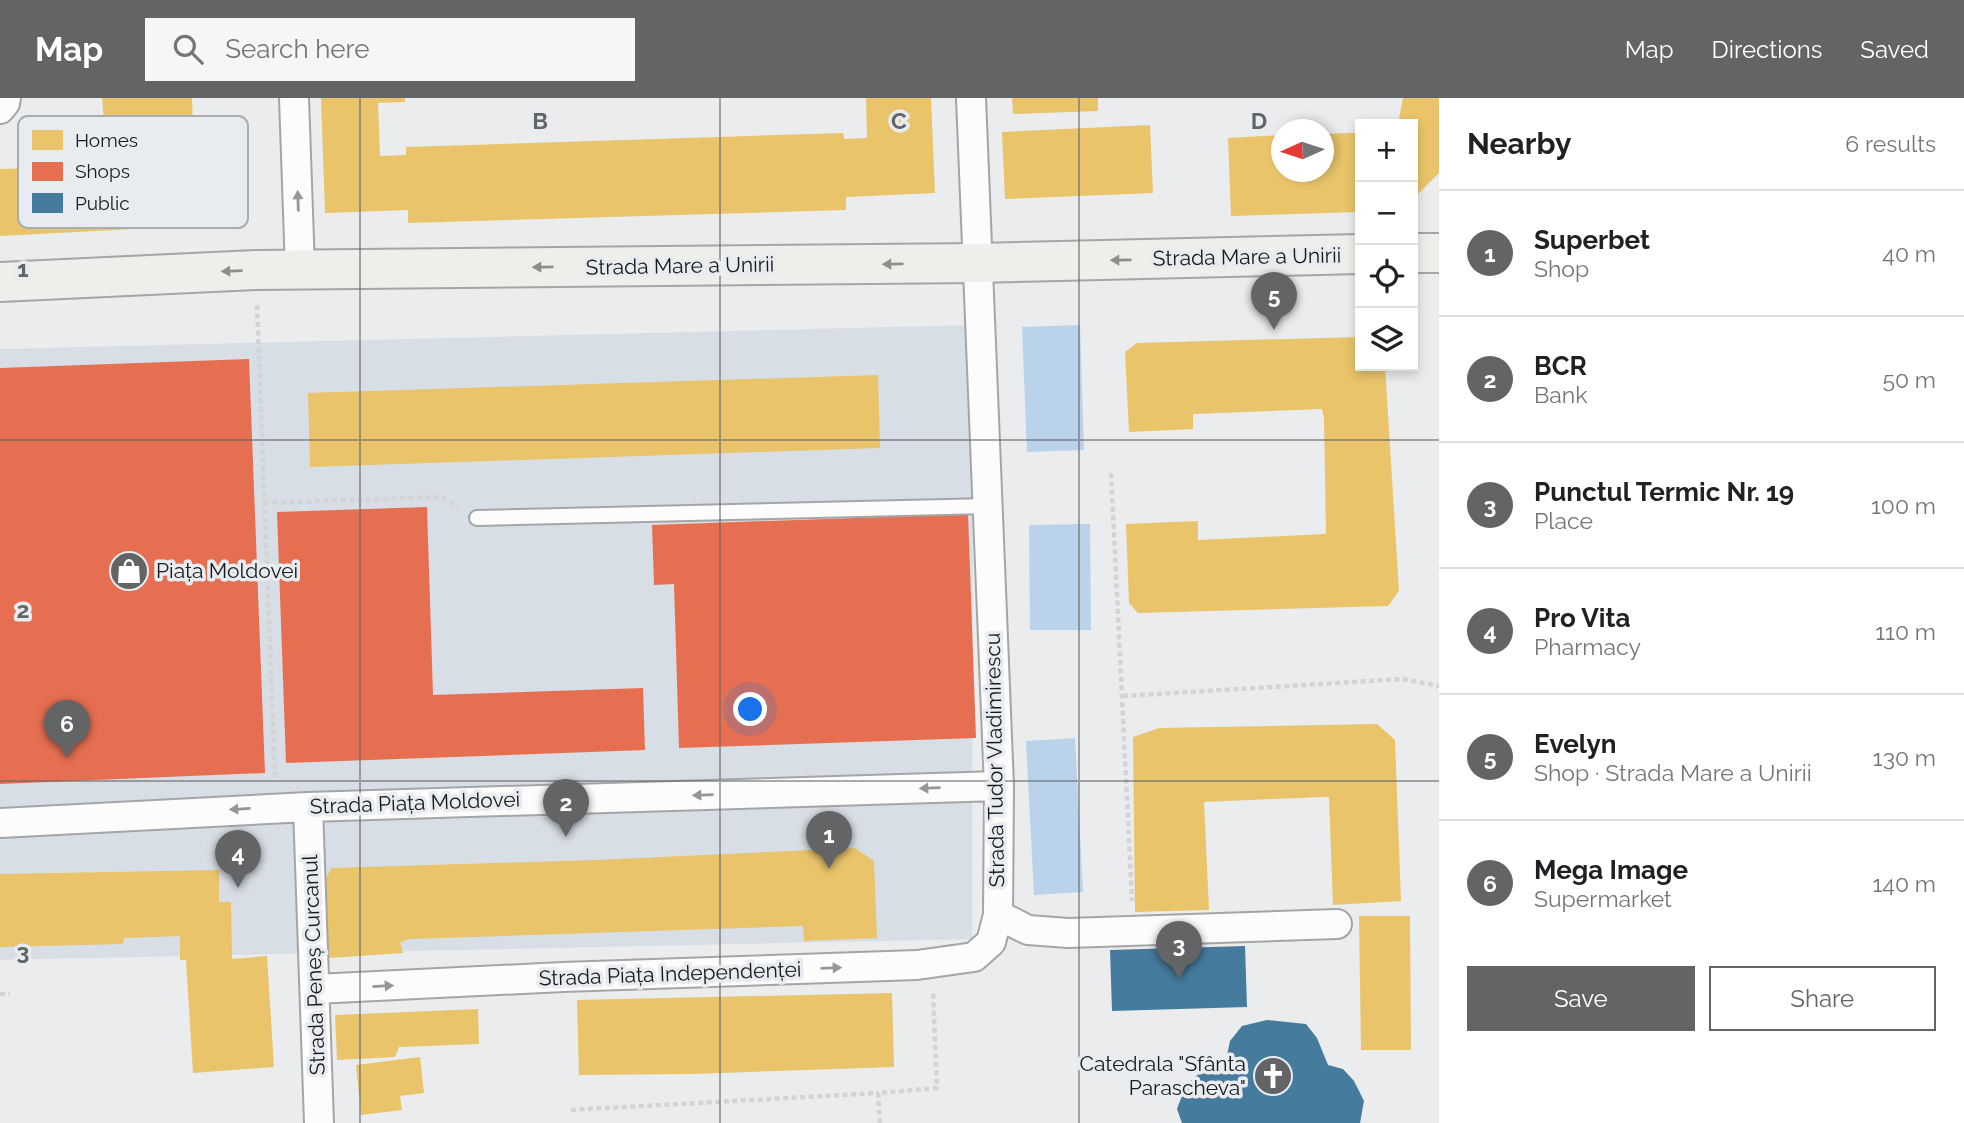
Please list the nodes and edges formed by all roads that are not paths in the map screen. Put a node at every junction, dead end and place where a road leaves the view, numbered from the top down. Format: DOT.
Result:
graph roads {
  1 [pos="6,98"];
  2 [pos="294,98"];
  3 [pos="971,98"];
  4 [pos="0,108"];
  5 [pos="1418,253"];
  6 [pos="1439,253"];
  7 [pos="1355,254"];
  8 [pos="978,263"];
  9 [pos="300,270"];
  10 [pos="0,282"];
  11 [pos="989,506"];
  12 [pos="477,518"];
  13 [pos="999,786"];
  14 [pos="308,807"];
  15 [pos="0,823"];
  16 [pos="998,915"];
  17 [pos="1337,924"];
  18 [pos="315,989"];
  19 [pos="319,1123"];
  1 -- 4 [label="street"];
  9 -- 2 [label="street, one-way"];
  3 -- 8 [label="street, Strada Tudor Vladimirescu"];
  5 -- 6 [label="main road"];
  7 -- 8 [label="main road, Strada Mare a Unirii, one-way"];
  8 -- 9 [label="main road, Strada Mare a Unirii, one-way"];
  8 -- 11 [label="street, Strada Tudor Vladimirescu"];
  9 -- 10 [label="main road, Strada Mare a Unirii, one-way"];
  11 -- 12 [label="lane"];
  11 -- 13 [label="street, Strada Tudor Vladimirescu"];
  13 -- 14 [label="street, Strada Piața Moldovei, one-way"];
  13 -- 16 [label="street, Strada Tudor Vladimirescu"];
  14 -- 15 [label="street, Strada Piața Moldovei, one-way"];
  14 -- 18 [label="street, Strada Peneș Curcanul"];
  16 -- 17 [label="street, Strada Tudor Vladimirescu"];
  18 -- 16 [label="street, Strada Piața Independenței, one-way"];
  18 -- 19 [label="street, Strada Peneș Curcanul"];
}
